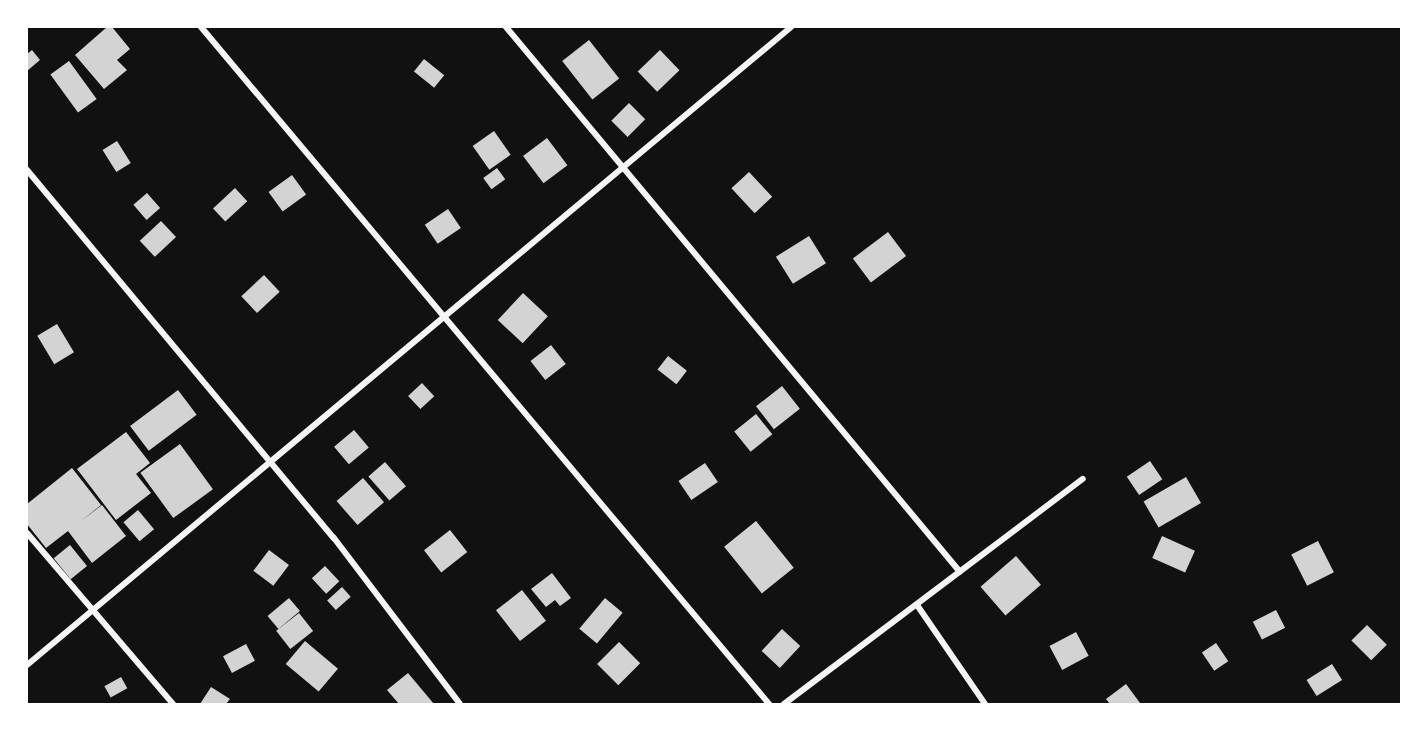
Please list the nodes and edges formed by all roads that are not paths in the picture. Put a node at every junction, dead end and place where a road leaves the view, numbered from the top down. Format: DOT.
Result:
graph roads {
  1 [pos="201,27"];
  2 [pos="506,27"];
  3 [pos="791,27"];
  4 [pos="624,166"];
  5 [pos="27,170"];
  6 [pos="444,317"];
  7 [pos="271,462"];
  8 [pos="1083,479"];
  9 [pos="27,533"];
  10 [pos="960,572"];
  11 [pos="917,604"];
  12 [pos="93,610"];
  13 [pos="27,665"];
  14 [pos="173,704"];
  15 [pos="460,704"];
  16 [pos="769,704"];
  17 [pos="784,704"];
  18 [pos="985,704"];
  1 -- 6 [label="street"];
  2 -- 4 [label="street"];
  3 -- 4 [label="street"];
  4 -- 6 [label="street"];
  4 -- 10 [label="street"];
  5 -- 7 [label="street"];
  6 -- 7 [label="street"];
  6 -- 16 [label="street"];
  7 -- 12 [label="street"];
  7 -- 15 [label="street"];
  8 -- 10 [label="street"];
  9 -- 12 [label="street"];
  10 -- 11 [label="street"];
  11 -- 17 [label="street"];
  11 -- 18 [label="street"];
  12 -- 13 [label="street"];
  12 -- 14 [label="street"];
}
